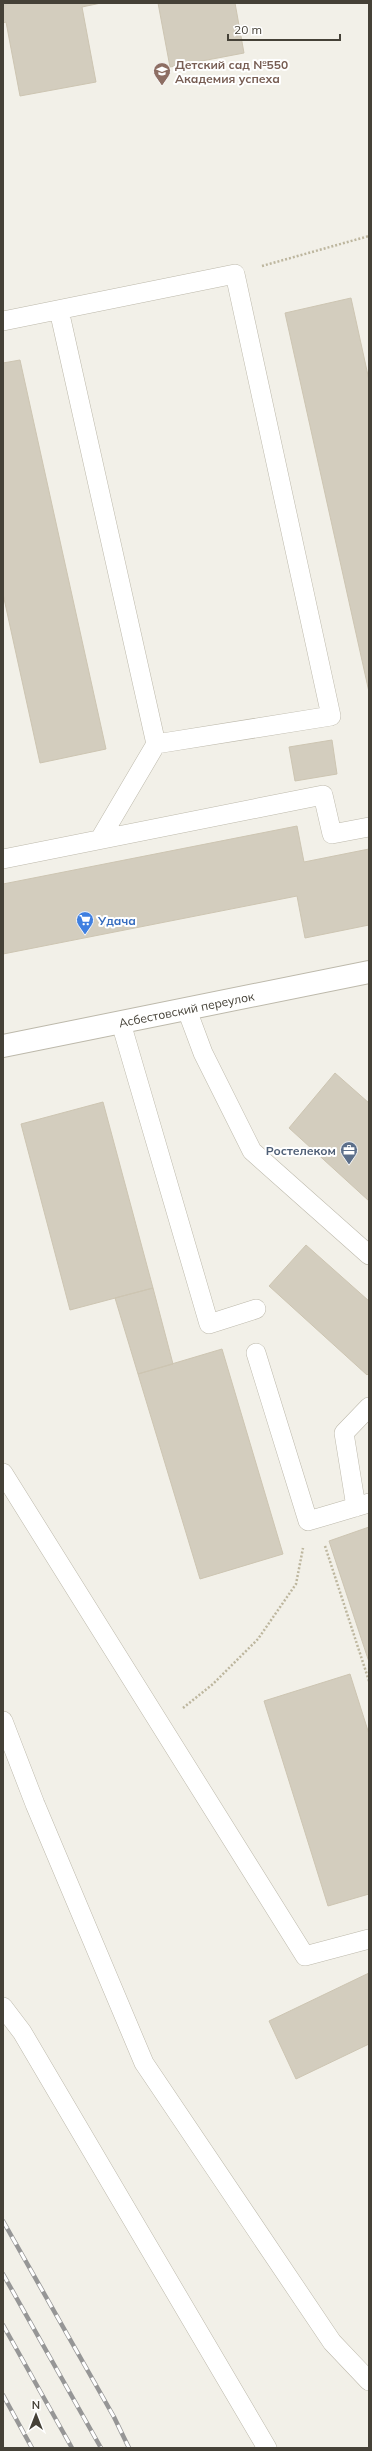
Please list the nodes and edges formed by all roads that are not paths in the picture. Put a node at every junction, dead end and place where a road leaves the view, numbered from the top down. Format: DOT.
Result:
graph roads {
  1 [pos="59,310"];
  2 [pos="3,321"];
  3 [pos="156,744"];
  4 [pos="369,827"];
  5 [pos="100,839"];
  6 [pos="3,859"];
  7 [pos="369,972"];
  8 [pos="186,1010"];
  9 [pos="121,1023"];
  10 [pos="3,1046"];
  11 [pos="369,1255"];
  12 [pos="256,1309"];
  13 [pos="256,1353"];
  14 [pos="369,1407"];
  15 [pos="3,1473"];
  16 [pos="362,1505"];
  17 [pos="3,1721"];
  18 [pos="369,1939"];
  19 [pos="3,2007"];
  20 [pos="369,2381"];
  21 [pos="267,2448"];
  1 -- 2 [label="lane"];
  1 -- 3 [label="lane"];
  1 -- 3 [label="lane"];
  3 -- 5 [label="lane"];
  4 -- 5 [label="lane"];
  5 -- 6 [label="lane"];
  7 -- 8 [label="street, Асбестовский переулок"];
  8 -- 9 [label="street, Асбестовский переулок"];
  8 -- 11 [label="lane"];
  9 -- 10 [label="street, Асбестовский переулок"];
  9 -- 12 [label="lane"];
  13 -- 16 [label="lane"];
  14 -- 16 [label="lane"];
  15 -- 18 [label="lane"];
  17 -- 20 [label="lane"];
  19 -- 21 [label="lane"];
}
